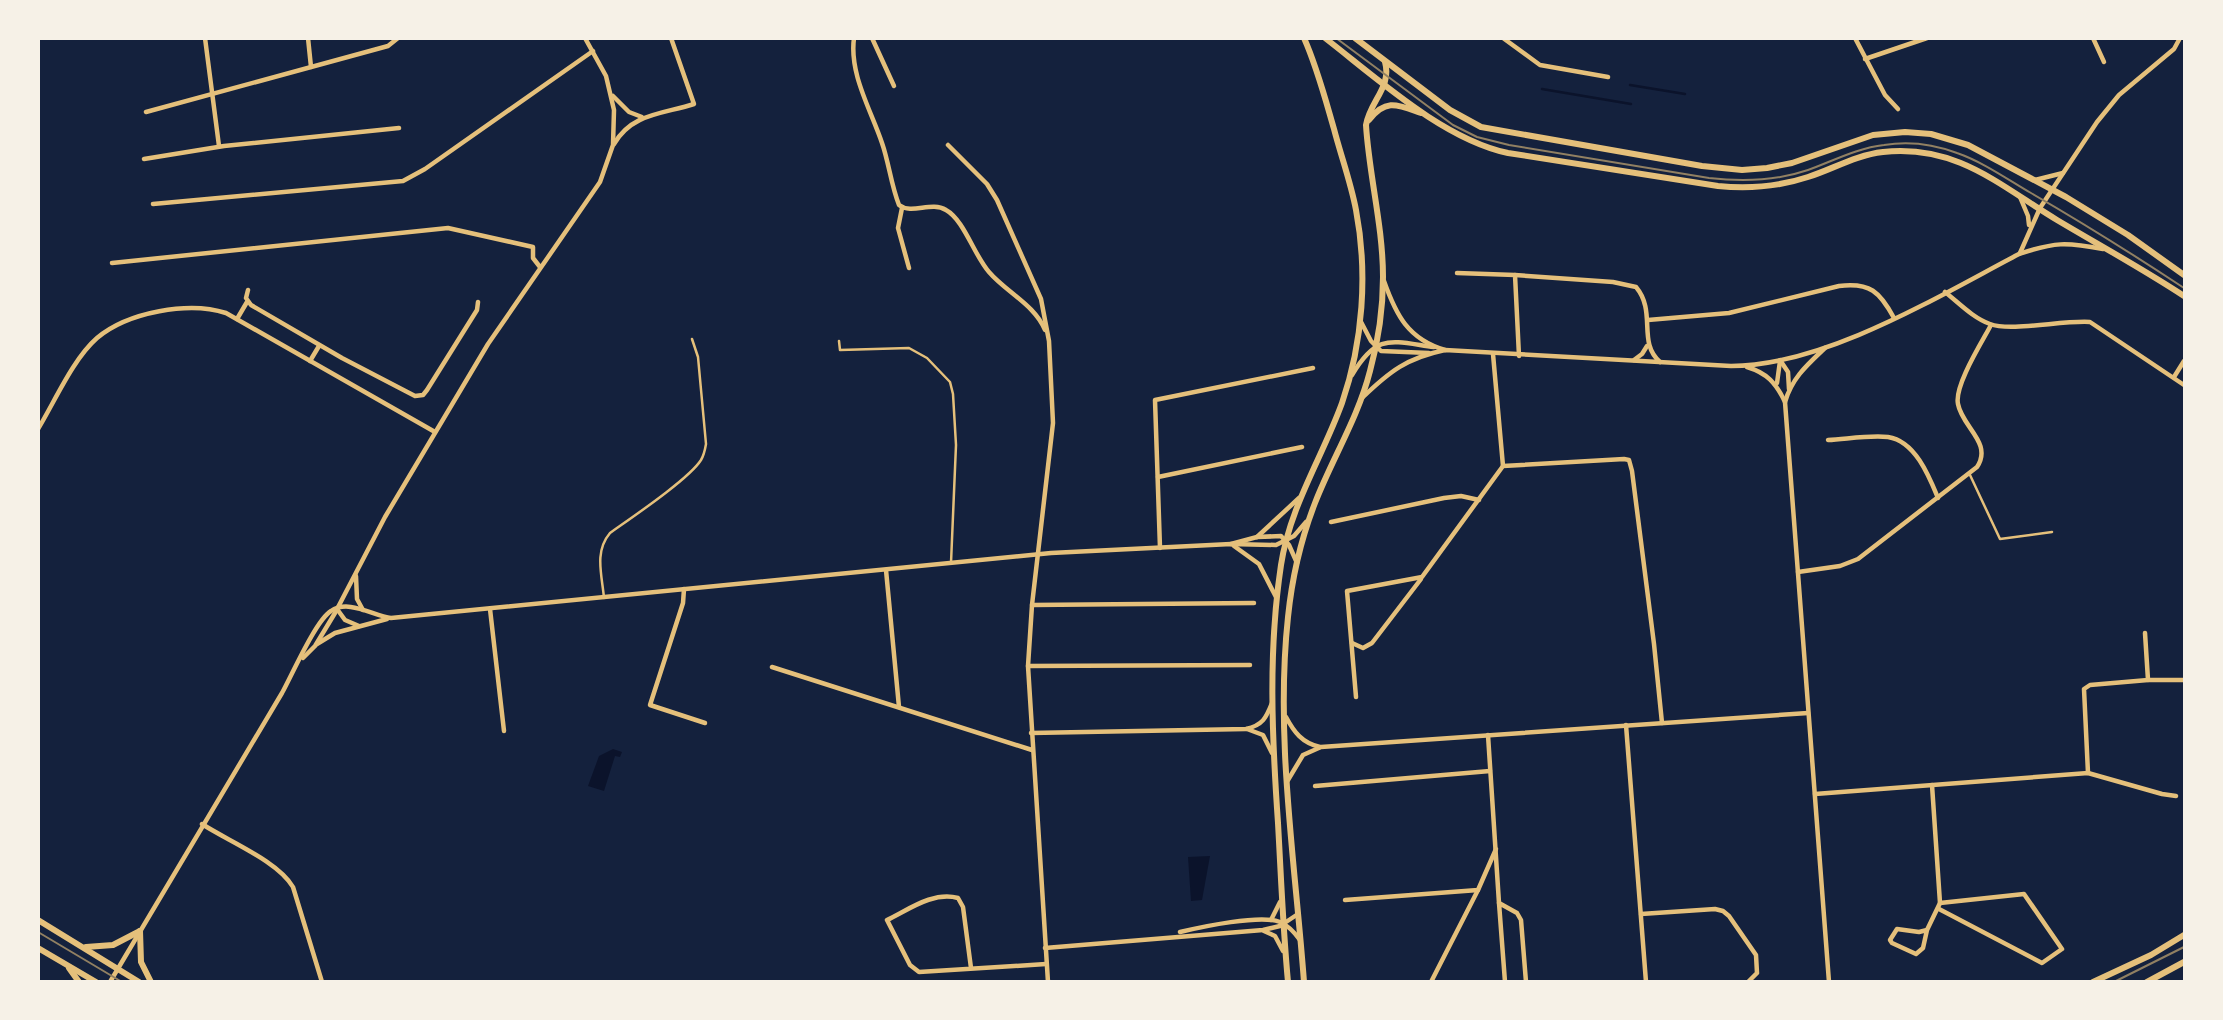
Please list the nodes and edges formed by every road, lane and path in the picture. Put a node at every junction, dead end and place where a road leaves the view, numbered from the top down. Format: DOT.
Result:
graph roads {
  1 [pos="205,38"];
  2 [pos="308,38"];
  3 [pos="398,38"];
  4 [pos="585,38"];
  5 [pos="671,38"];
  6 [pos="854,38"];
  7 [pos="872,38"];
  8 [pos="1304,38"];
  9 [pos="1325,38"];
  10 [pos="1355,38"];
  11 [pos="1503,38"];
  12 [pos="1855,38"];
  13 [pos="1927,38"];
  14 [pos="2092,38"];
  15 [pos="2180,38"];
  16 [pos="593,51"];
  17 [pos="1866,59"];
  18 [pos="1385,62"];
  19 [pos="2104,62"];
  20 [pos="311,67"];
  21 [pos="1608,77"];
  22 [pos="1385,84"];
  23 [pos="894,86"];
  24 [pos="212,93"];
  25 [pos="612,95"];
  26 [pos="1898,109"];
  27 [pos="146,112"];
  28 [pos="1426,114"];
  29 [pos="643,117"];
  30 [pos="1366,124"];
  31 [pos="398,128"];
  32 [pos="613,145"];
  33 [pos="948,145"];
  34 [pos="219,146"];
  35 [pos="144,159"];
  36 [pos="2064,173"];
  37 [pos="2032,180"];
  38 [pos="2053,190"];
  39 [pos="2018,193"];
  40 [pos="153,204"];
  41 [pos="902,208"];
  42 [pos="2040,208"];
  43 [pos="2029,231"];
  44 [pos="2108,250"];
  45 [pos="2019,254"];
  46 [pos="112,263"];
  47 [pos="540,267"];
  48 [pos="909,268"];
  49 [pos="1457,272"];
  50 [pos="1515,275"];
  51 [pos="2185,275"];
  52 [pos="1383,279"];
  53 [pos="248,290"];
  54 [pos="1945,292"];
  55 [pos="2185,296"];
  56 [pos="247,301"];
  57 [pos="478,302"];
  58 [pos="1360,318"];
  59 [pos="1894,318"];
  60 [pos="237,319"];
  61 [pos="1648,320"];
  62 [pos="1991,325"];
  63 [pos="692,339"];
  64 [pos="839,341"];
  65 [pos="1049,341"];
  66 [pos="319,345"];
  67 [pos="1647,345"];
  68 [pos="1828,345"];
  69 [pos="1375,346"];
  70 [pos="1433,350"];
  71 [pos="1493,354"];
  72 [pos="1519,356"];
  73 [pos="1780,360"];
  74 [pos="1631,361"];
  75 [pos="2185,361"];
  76 [pos="310,362"];
  77 [pos="1660,362"];
  78 [pos="1742,366"];
  79 [pos="1313,368"];
  80 [pos="2174,377"];
  81 [pos="1348,382"];
  82 [pos="1777,384"];
  83 [pos="2185,385"];
  84 [pos="1789,389"];
  85 [pos="1361,398"];
  86 [pos="1785,402"];
  87 [pos="38,429"];
  88 [pos="435,432"];
  89 [pos="1828,440"];
  90 [pos="1302,447"];
  91 [pos="1503,466"];
  92 [pos="1970,475"];
  93 [pos="1158,478"];
  94 [pos="1299,498"];
  95 [pos="1938,498"];
  96 [pos="1479,500"];
  97 [pos="1310,517"];
  98 [pos="1331,522"];
  99 [pos="2052,532"];
  100 [pos="1256,537"];
  101 [pos="1286,540"];
  102 [pos="1231,544"];
  103 [pos="1160,548"];
  104 [pos="1040,555"];
  105 [pos="1297,563"];
  106 [pos="951,564"];
  107 [pos="357,569"];
  108 [pos="886,570"];
  109 [pos="1798,572"];
  110 [pos="1422,577"];
  111 [pos="684,589"];
  112 [pos="604,598"];
  113 [pos="1277,601"];
  114 [pos="1254,603"];
  115 [pos="1032,605"];
  116 [pos="337,608"];
  117 [pos="490,609"];
  118 [pos="364,611"];
  119 [pos="391,618"];
  120 [pos="359,626"];
  121 [pos="2144,633"];
  122 [pos="1352,642"];
  123 [pos="315,646"];
  124 [pos="300,661"];
  125 [pos="1028,666"];
  126 [pos="1250,666"];
  127 [pos="772,667"];
  128 [pos="2148,680"];
  129 [pos="2185,680"];
  130 [pos="1356,696"];
  131 [pos="1272,703"];
  132 [pos="899,708"];
  133 [pos="1808,713"];
  134 [pos="1285,717"];
  135 [pos="705,723"];
  136 [pos="1662,723"];
  137 [pos="1626,725"];
  138 [pos="1246,729"];
  139 [pos="504,731"];
  140 [pos="1031,733"];
  141 [pos="1488,735"];
  142 [pos="1321,747"];
  143 [pos="1032,751"];
  144 [pos="1274,757"];
  145 [pos="1490,771"];
  146 [pos="2088,773"];
  147 [pos="1287,781"];
  148 [pos="1932,785"];
  149 [pos="1315,786"];
  150 [pos="1815,794"];
  151 [pos="2176,796"];
  152 [pos="202,824"];
  153 [pos="1496,849"];
  154 [pos="1478,890"];
  155 [pos="1282,899"];
  156 [pos="1345,900"];
  157 [pos="1499,903"];
  158 [pos="1940,906"];
  159 [pos="1298,913"];
  160 [pos="1641,914"];
  161 [pos="38,920"];
  162 [pos="1271,920"];
  163 [pos="1284,924"];
  164 [pos="1205,925"];
  165 [pos="1263,930"];
  166 [pos="1927,930"];
  167 [pos="140,931"];
  168 [pos="1180,932"];
  169 [pos="1203,935"];
  170 [pos="2185,935"];
  171 [pos="1301,941"];
  172 [pos="85,947"];
  173 [pos="38,948"];
  174 [pos="1045,948"];
  175 [pos="1286,957"];
  176 [pos="2185,962"];
  177 [pos="65,964"];
  178 [pos="1046,964"];
  179 [pos="118,968"];
  180 [pos="971,968"];
  181 [pos="79,982"];
  182 [pos="96,982"];
  183 [pos="110,982"];
  184 [pos="139,982"];
  185 [pos="151,982"];
  186 [pos="323,982"];
  187 [pos="1048,982"];
  188 [pos="1288,982"];
  189 [pos="1304,982"];
  190 [pos="1431,982"];
  191 [pos="1505,982"];
  192 [pos="1526,982"];
  193 [pos="1646,982"];
  194 [pos="1748,982"];
  195 [pos="1829,982"];
  196 [pos="2093,982"];
  197 [pos="2147,982"];
  1 -- 24 [label="street"];
  2 -- 20 [label="street"];
  3 -- 20 [label="street"];
  4 -- 16 [label="street"];
  5 -- 29 [label="street"];
  6 -- 41 [label="street"];
  7 -- 23 [label="street"];
  8 -- 58 [label="street"];
  9 -- 22 [label="street"];
  10 -- 18 [label="street"];
  11 -- 21 [label="street"];
  12 -- 17 [label="street"];
  13 -- 17 [label="street"];
  14 -- 19 [label="street"];
  15 -- 36 [label="street"];
  16 -- 25 [label="street"];
  16 -- 40 [label="street"];
  17 -- 26 [label="street"];
  18 -- 22 [label="street"];
  18 -- 37 [label="street"];
  20 -- 24 [label="street"];
  22 -- 28 [label="street"];
  22 -- 30 [label="street"];
  24 -- 27 [label="street"];
  24 -- 34 [label="street"];
  25 -- 29 [label="street"];
  25 -- 32 [label="street"];
  28 -- 30 [label="street"];
  28 -- 39 [label="street"];
  29 -- 32 [label="street"];
  30 -- 52 [label="street"];
  31 -- 34 [label="street"];
  32 -- 47 [label="street"];
  33 -- 65 [label="street"];
  34 -- 35 [label="street"];
  36 -- 37 [label="street"];
  36 -- 38 [label="street"];
  37 -- 38 [label="street"];
  38 -- 42 [label="street"];
  38 -- 51 [label="street"];
  39 -- 42 [label="street"];
  39 -- 43 [label="street"];
  41 -- 48 [label="street"];
  41 -- 65 [label="street"];
  42 -- 43 [label="street"];
  42 -- 44 [label="street"];
  43 -- 45 [label="street"];
  44 -- 45 [label="street"];
  44 -- 55 [label="street"];
  45 -- 54 [label="street"];
  46 -- 47 [label="street"];
  47 -- 88 [label="street"];
  49 -- 50 [label="street"];
  50 -- 61 [label="street"];
  50 -- 72 [label="street"];
  52 -- 69 [label="street"];
  52 -- 70 [label="street"];
  53 -- 56 [label="street"];
  54 -- 59 [label="street"];
  54 -- 62 [label="street"];
  56 -- 60 [label="street"];
  56 -- 66 [label="street"];
  57 -- 66 [label="street"];
  58 -- 69 [label="street"];
  58 -- 81 [label="street"];
  59 -- 61 [label="street"];
  59 -- 68 [label="street"];
  60 -- 76 [label="street"];
  60 -- 87 [label="street"];
  61 -- 67 [label="street"];
  62 -- 80 [label="street"];
  62 -- 92 [label="street"];
  63 -- 112 [label="lane"];
  64 -- 106 [label="lane"];
  65 -- 104 [label="street"];
  66 -- 76 [label="street"];
  67 -- 74 [label="street"];
  67 -- 77 [label="street"];
  68 -- 73 [label="street"];
  68 -- 84 [label="street"];
  69 -- 70 [label="street"];
  69 -- 70 [label="street"];
  69 -- 81 [label="street"];
  69 -- 85 [label="street"];
  70 -- 71 [label="street"];
  70 -- 85 [label="street"];
  71 -- 72 [label="street"];
  71 -- 91 [label="street"];
  72 -- 74 [label="street"];
  73 -- 78 [label="street"];
  73 -- 82 [label="street"];
  73 -- 84 [label="street"];
  74 -- 77 [label="street"];
  75 -- 80 [label="street"];
  76 -- 88 [label="street"];
  77 -- 78 [label="street"];
  78 -- 82 [label="street"];
  79 -- 93 [label="street"];
  80 -- 83 [label="street"];
  81 -- 94 [label="street"];
  82 -- 86 [label="street"];
  84 -- 86 [label="street"];
  85 -- 97 [label="street"];
  86 -- 109 [label="street"];
  88 -- 107 [label="street"];
  89 -- 95 [label="street"];
  90 -- 93 [label="street"];
  91 -- 96 [label="street"];
  91 -- 136 [label="street"];
  92 -- 95 [label="street"];
  92 -- 99 [label="lane"];
  93 -- 103 [label="street"];
  94 -- 100 [label="street"];
  94 -- 101 [label="street"];
  95 -- 109 [label="street"];
  96 -- 98 [label="street"];
  96 -- 110 [label="street"];
  97 -- 101 [label="street"];
  97 -- 105 [label="street"];
  100 -- 101 [label="street"];
  100 -- 102 [label="street"];
  101 -- 102 [label="street"];
  101 -- 105 [label="street"];
  101 -- 113 [label="street"];
  102 -- 103 [label="street"];
  102 -- 113 [label="street"];
  103 -- 104 [label="street"];
  104 -- 106 [label="street"];
  104 -- 115 [label="street"];
  105 -- 134 [label="street"];
  106 -- 108 [label="street"];
  107 -- 116 [label="street"];
  107 -- 118 [label="street"];
  108 -- 111 [label="street"];
  108 -- 132 [label="street"];
  109 -- 133 [label="street"];
  110 -- 122 [label="street"];
  110 -- 122 [label="street"];
  111 -- 112 [label="street"];
  111 -- 135 [label="street"];
  112 -- 117 [label="street"];
  113 -- 131 [label="street"];
  114 -- 115 [label="street"];
  115 -- 125 [label="street"];
  116 -- 118 [label="street"];
  116 -- 120 [label="street"];
  116 -- 123 [label="street"];
  116 -- 124 [label="street"];
  117 -- 119 [label="street"];
  117 -- 139 [label="street"];
  118 -- 119 [label="street"];
  119 -- 120 [label="street"];
  120 -- 123 [label="street"];
  121 -- 128 [label="street"];
  122 -- 130 [label="street"];
  123 -- 124 [label="street"];
  124 -- 152 [label="street"];
  125 -- 126 [label="street"];
  125 -- 140 [label="street"];
  127 -- 132 [label="street"];
  128 -- 129 [label="street"];
  128 -- 146 [label="street"];
  131 -- 138 [label="street"];
  131 -- 144 [label="street"];
  132 -- 143 [label="street"];
  133 -- 136 [label="street"];
  133 -- 150 [label="street"];
  134 -- 142 [label="street"];
  134 -- 147 [label="street"];
  136 -- 137 [label="street"];
  137 -- 141 [label="street"];
  137 -- 160 [label="street"];
  138 -- 140 [label="street"];
  138 -- 144 [label="street"];
  140 -- 143 [label="street"];
  141 -- 142 [label="street"];
  141 -- 145 [label="street"];
  142 -- 147 [label="street"];
  143 -- 174 [label="street"];
  144 -- 155 [label="street"];
  145 -- 149 [label="street"];
  145 -- 153 [label="street"];
  146 -- 148 [label="street"];
  146 -- 151 [label="street"];
  147 -- 159 [label="street"];
  148 -- 150 [label="street"];
  148 -- 158 [label="street"];
  150 -- 195 [label="street"];
  152 -- 167 [label="street"];
  152 -- 186 [label="street"];
  153 -- 154 [label="street"];
  153 -- 157 [label="street"];
  154 -- 156 [label="street"];
  154 -- 190 [label="street"];
  155 -- 162 [label="street"];
  155 -- 163 [label="street"];
  157 -- 191 [label="street"];
  157 -- 192 [label="street"];
  158 -- 158 [label="street"];
  158 -- 166 [label="street"];
  159 -- 163 [label="street"];
  159 -- 171 [label="street"];
  160 -- 193 [label="street"];
  160 -- 194 [label="street"];
  161 -- 172 [label="street"];
  162 -- 163 [label="street"];
  162 -- 164 [label="street"];
  163 -- 165 [label="street"];
  163 -- 171 [label="street"];
  163 -- 175 [label="street"];
  164 -- 168 [label="street"];
  164 -- 169 [label="street"];
  165 -- 169 [label="street"];
  165 -- 175 [label="street"];
  166 -- 166 [label="street"];
  167 -- 172 [label="street"];
  167 -- 179 [label="street"];
  167 -- 185 [label="street"];
  169 -- 174 [label="street"];
  170 -- 196 [label="street"];
  171 -- 189 [label="street"];
  172 -- 179 [label="street"];
  173 -- 177 [label="street"];
  174 -- 178 [label="street"];
  175 -- 188 [label="street"];
  176 -- 197 [label="street"];
  177 -- 181 [label="street"];
  177 -- 182 [label="street"];
  178 -- 180 [label="street"];
  178 -- 187 [label="street"];
  179 -- 183 [label="street"];
  179 -- 184 [label="street"];
  180 -- 180 [label="street"];
}
